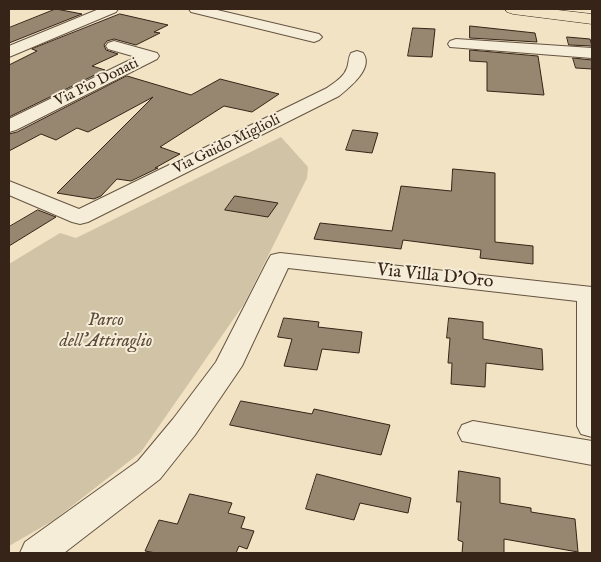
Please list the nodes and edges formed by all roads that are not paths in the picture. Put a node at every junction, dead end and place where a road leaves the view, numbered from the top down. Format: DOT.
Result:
graph roads {
  1 [pos="111,9"];
  2 [pos="196,9"];
  3 [pos="513,9"];
  4 [pos="555,11"];
  5 [pos="592,13"];
  6 [pos="592,19"];
  7 [pos="314,38"];
  8 [pos="456,44"];
  9 [pos="114,46"];
  10 [pos="9,52"];
  11 [pos="592,53"];
  12 [pos="357,56"];
  13 [pos="9,126"];
  14 [pos="9,187"];
  15 [pos="591,295"];
  16 [pos="592,426"];
  17 [pos="473,433"];
  18 [pos="592,453"];
  19 [pos="38,553"];
  1 -- 10 [label="street"];
  2 -- 7 [label="street"];
  3 -- 4 [label="highway"];
  4 -- 5 [label="highway"];
  4 -- 6 [label="highway"];
  8 -- 11 [label="street"];
  9 -- 13 [label="street, Via Pio Donati"];
  12 -- 14 [label="street, Via Guido Miglioli"];
  15 -- 16 [label="street, Via Villa D'Oro"];
  15 -- 19 [label="street, Via Villa D'Oro"];
  17 -- 18 [label="street"];
}
